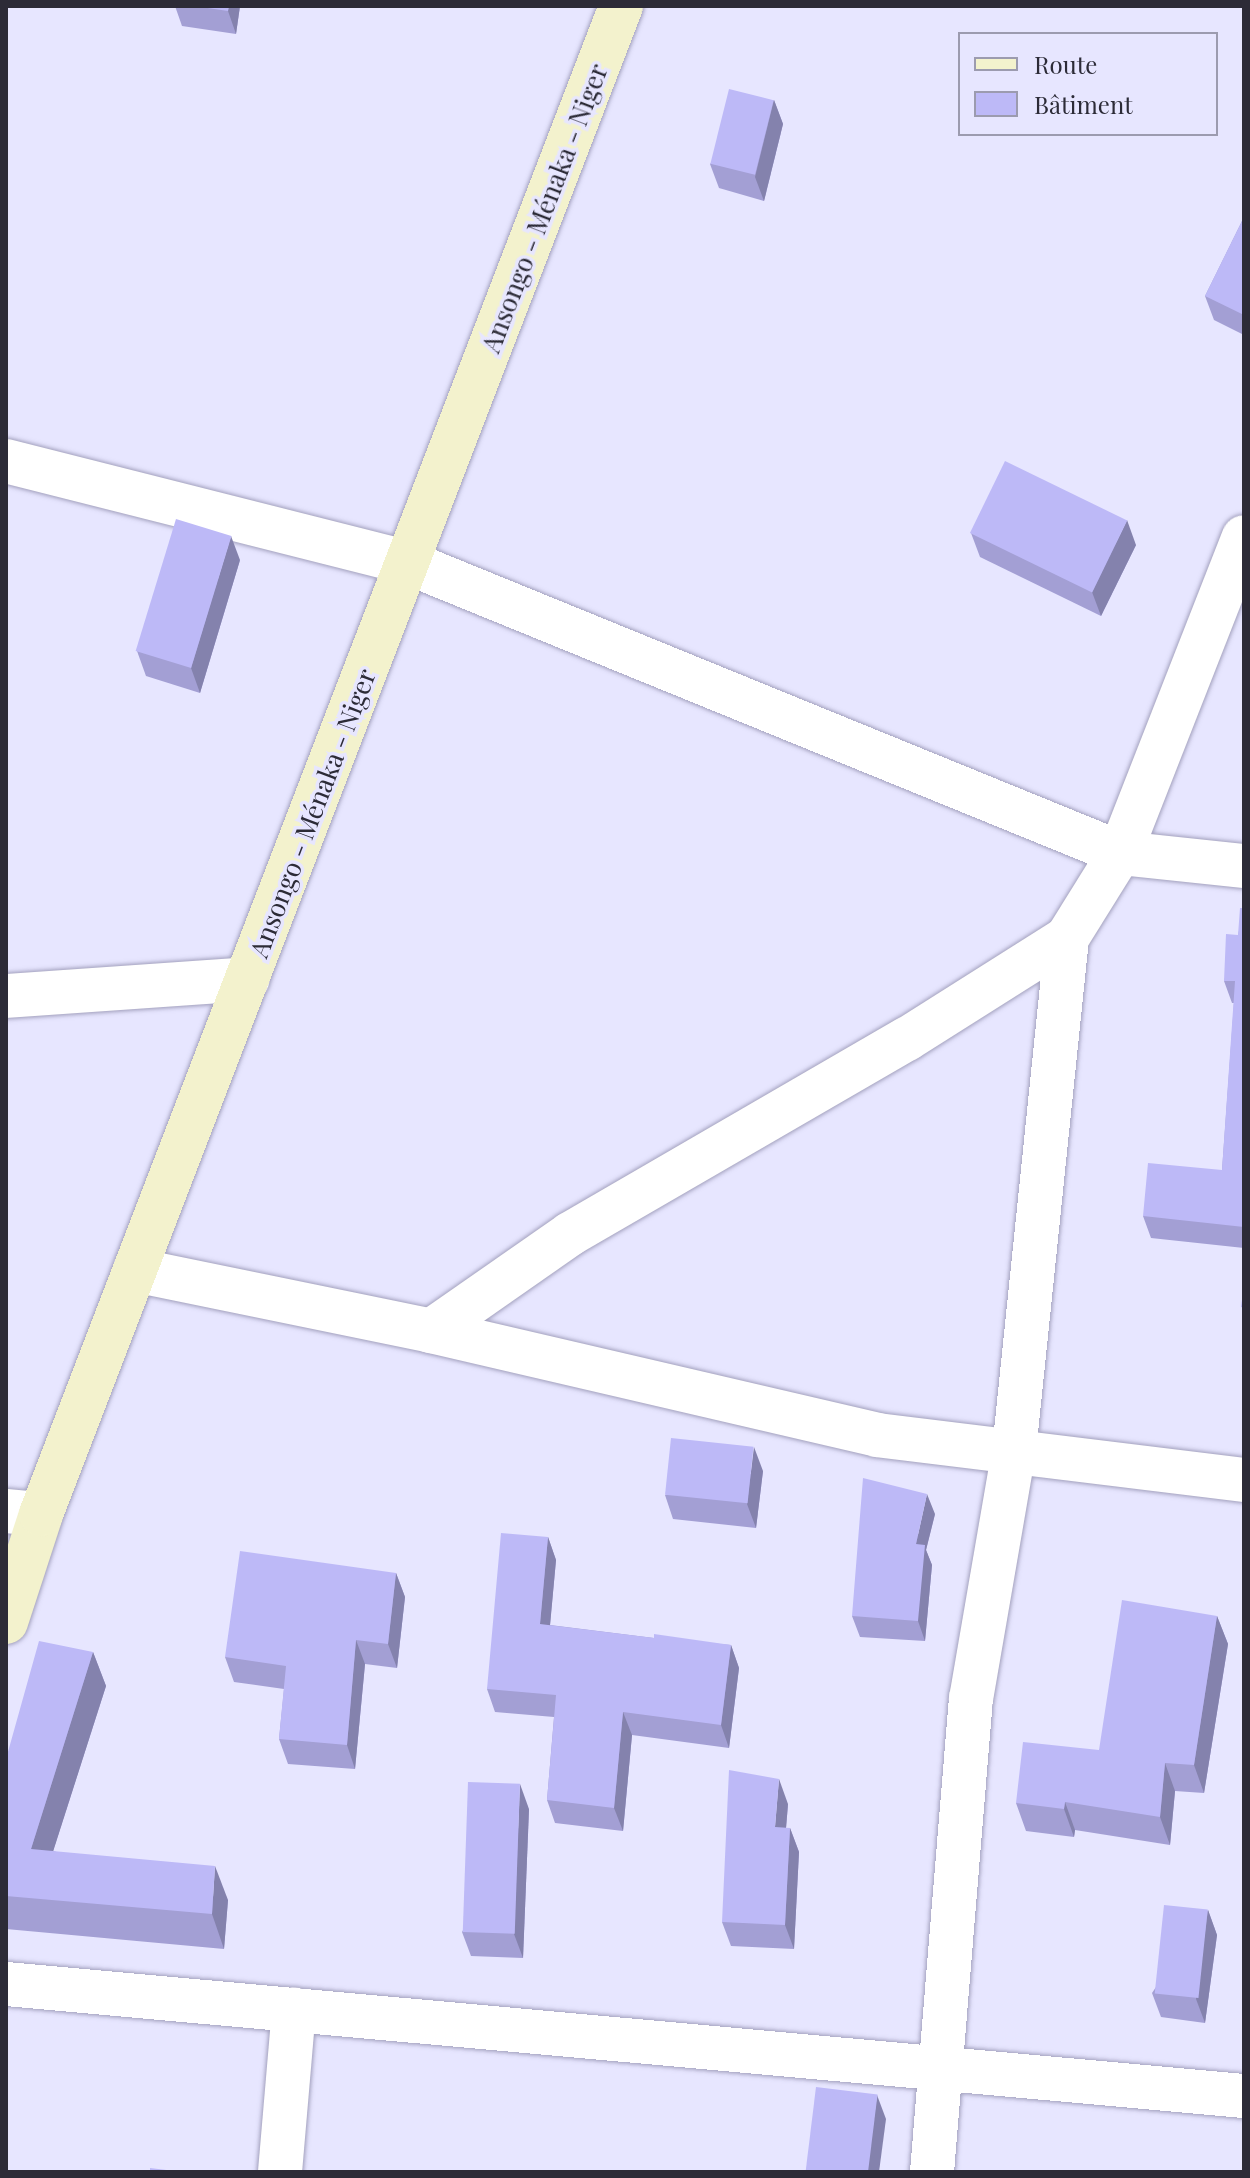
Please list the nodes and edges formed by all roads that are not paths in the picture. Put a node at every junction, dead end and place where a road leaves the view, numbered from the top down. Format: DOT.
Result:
graph roads {
  1 [pos="621,6"];
  2 [pos="6,461"];
  3 [pos="1244,537"];
  4 [pos="409,563"];
  5 [pos="1120,853"];
  6 [pos="1244,866"];
  7 [pos="1067,938"];
  8 [pos="247,979"];
  9 [pos="6,996"];
  10 [pos="135,1270"];
  11 [pos="431,1331"];
  12 [pos="1014,1451"];
  13 [pos="1244,1480"];
  14 [pos="24,1513"];
  15 [pos="6,1622"];
  16 [pos="6,1984"];
  17 [pos="294,2010"];
  18 [pos="940,2068"];
  19 [pos="1244,2089"];
  20 [pos="1244,2096"];
  21 [pos="280,2172"];
  22 [pos="932,2172"];
  1 -- 4 [label="main road, Ansongo - Ménaka - Niger"];
  2 -- 4 [label="street"];
  3 -- 5 [label="street"];
  4 -- 5 [label="street"];
  4 -- 8 [label="main road, Ansongo - Ménaka - Niger"];
  5 -- 6 [label="street"];
  5 -- 7 [label="street"];
  7 -- 11 [label="street"];
  7 -- 12 [label="street"];
  8 -- 9 [label="street"];
  8 -- 10 [label="main road, Ansongo - Ménaka - Niger"];
  10 -- 11 [label="street"];
  10 -- 14 [label="main road, Ansongo - Ménaka - Niger"];
  11 -- 12 [label="street"];
  12 -- 13 [label="street"];
  12 -- 18 [label="street"];
  14 -- 15 [label="main road, Ansongo - Ménaka - Niger"];
  16 -- 17 [label="street"];
  17 -- 18 [label="street"];
  17 -- 21 [label="street"];
  18 -- 19 [label="street"];
  18 -- 20 [label="street"];
  18 -- 22 [label="street"];
}
